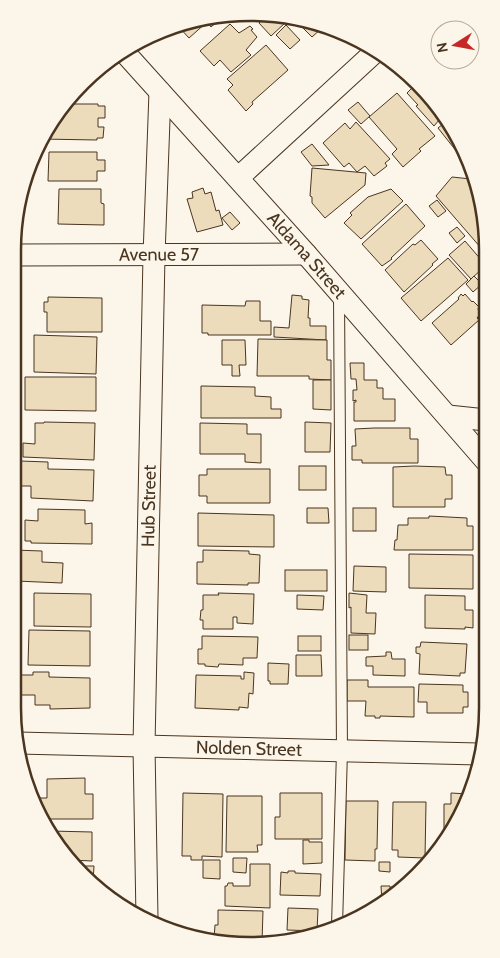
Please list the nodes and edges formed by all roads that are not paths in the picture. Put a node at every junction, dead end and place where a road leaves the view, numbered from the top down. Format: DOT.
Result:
graph roads {
  1 [pos="371,56"];
  2 [pos="128,57"];
  3 [pos="160,92"];
  4 [pos="238,178"];
  5 [pos="306,254"];
  6 [pos="21,255"];
  7 [pos="154,256"];
  8 [pos="339,292"];
  9 [pos="448,416"];
  10 [pos="479,419"];
  11 [pos="479,453"];
  12 [pos="24,743"];
  13 [pos="144,746"];
  14 [pos="342,751"];
  15 [pos="474,754"];
  16 [pos="147,912"];
  17 [pos="337,919"];
  1 -- 4 [label="street"];
  2 -- 3 [label="street, Aldama Street"];
  3 -- 4 [label="street, Aldama Street"];
  3 -- 7 [label="street, Hub Street"];
  4 -- 5 [label="street, Aldama Street"];
  5 -- 7 [label="street, Avenue 57"];
  5 -- 8 [label="street, Aldama Street"];
  6 -- 7 [label="street, Avenue 57"];
  7 -- 13 [label="street, Hub Street"];
  8 -- 9 [label="street, Aldama Street"];
  8 -- 14 [label="lane"];
  9 -- 10 [label="street"];
  9 -- 11 [label="street, Aldama Street"];
  12 -- 13 [label="street, Nolden Street"];
  13 -- 14 [label="street, Nolden Street"];
  13 -- 16 [label="street, Hub Street"];
  14 -- 15 [label="street, Nolden Street"];
  14 -- 17 [label="lane"];
}
